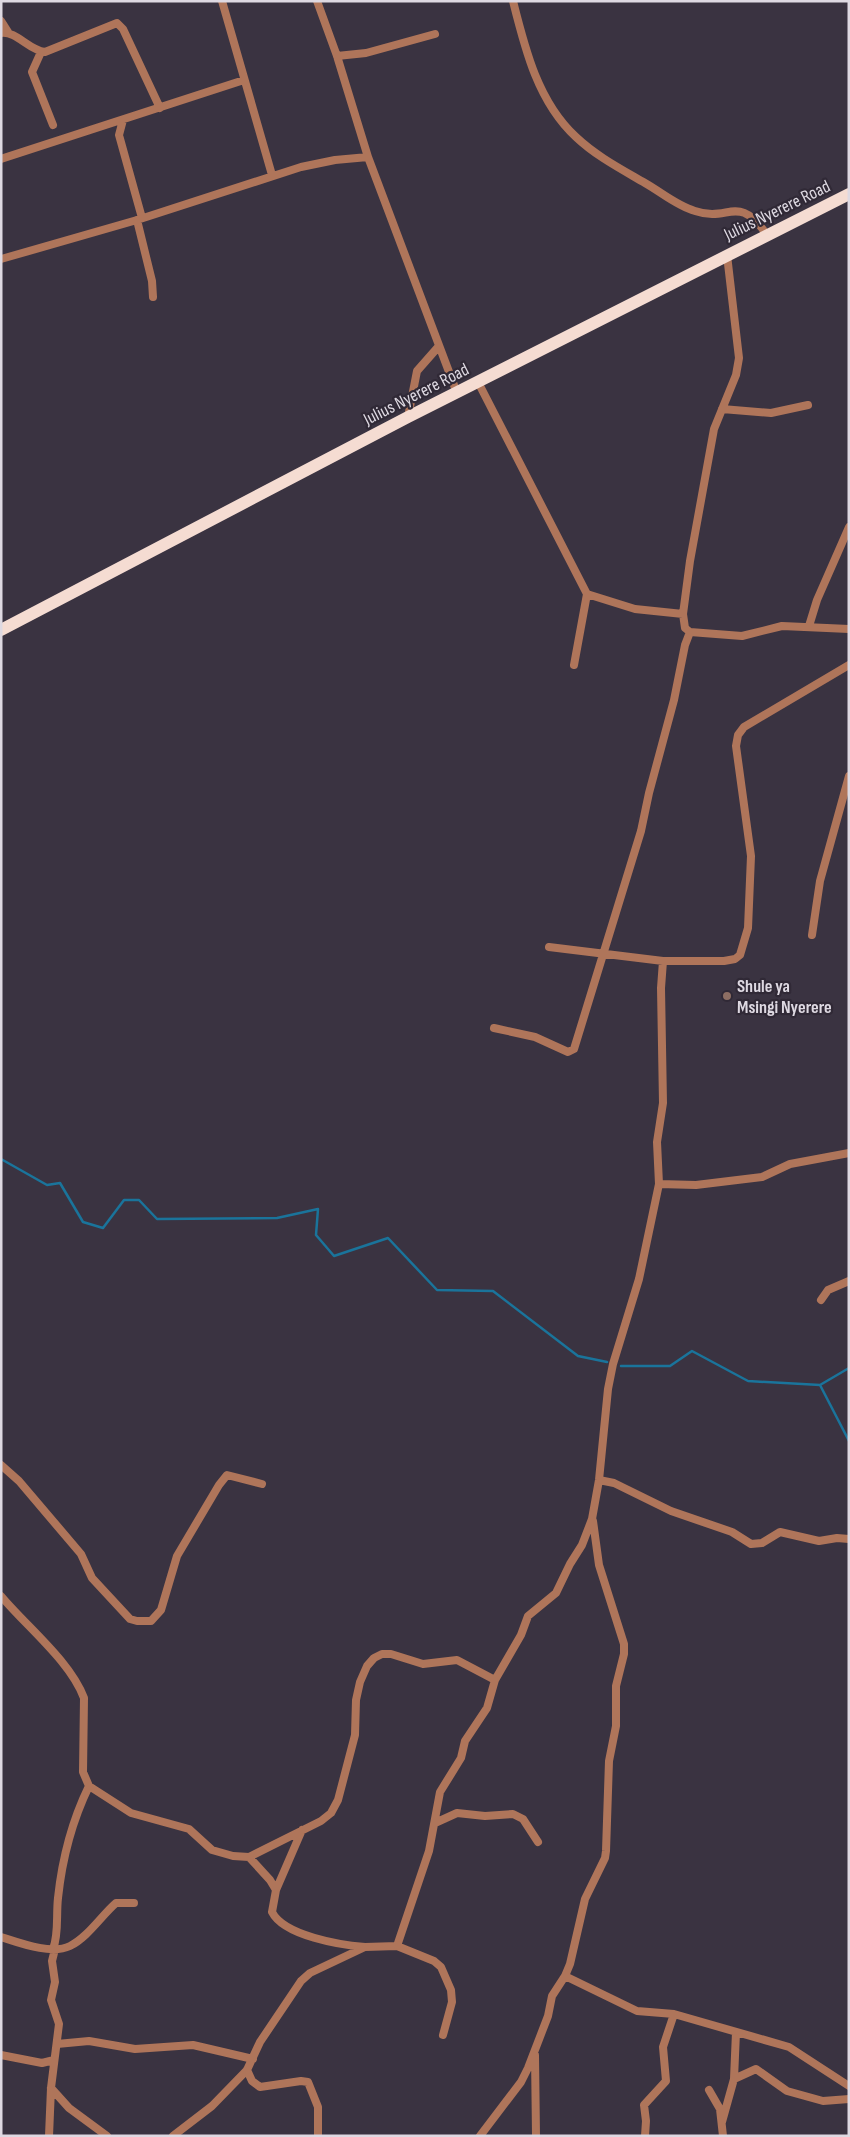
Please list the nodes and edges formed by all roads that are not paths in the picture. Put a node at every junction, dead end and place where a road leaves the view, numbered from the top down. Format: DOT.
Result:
graph roads {
  1 [pos="222,1"];
  2 [pos="317,1"];
  3 [pos="513,1"];
  4 [pos="1,21"];
  5 [pos="5,32"];
  6 [pos="435,34"];
  7 [pos="41,52"];
  8 [pos="337,56"];
  9 [pos="244,80"];
  10 [pos="160,108"];
  11 [pos="123,120"];
  12 [pos="53,124"];
  13 [pos="368,157"];
  14 [pos="1,159"];
  15 [pos="272,175"];
  16 [pos="849,194"];
  17 [pos="140,219"];
  18 [pos="767,234"];
  19 [pos="727,255"];
  20 [pos="1,259"];
  21 [pos="153,297"];
  22 [pos="439,346"];
  23 [pos="478,382"];
  24 [pos="457,393"];
  25 [pos="808,405"];
  26 [pos="722,409"];
  27 [pos="408,416"];
  28 [pos="849,527"];
  29 [pos="586,594"];
  30 [pos="683,614"];
  31 [pos="809,626"];
  32 [pos="849,629"];
  33 [pos="1,630"];
  34 [pos="690,632"];
  35 [pos="574,665"];
  36 [pos="849,665"];
  37 [pos="849,776"];
  38 [pos="812,935"];
  39 [pos="549,948"];
  40 [pos="605,954"];
  41 [pos="663,961"];
  42 [pos="494,1028"];
  43 [pos="849,1153"];
  44 [pos="659,1184"];
  45 [pos="849,1281"];
  46 [pos="821,1300"];
  47 [pos="1,1465"];
  48 [pos="599,1480"];
  49 [pos="262,1484"];
  50 [pos="592,1519"];
  51 [pos="849,1539"];
  52 [pos="1,1596"];
  53 [pos="495,1680"];
  54 [pos="89,1786"];
  55 [pos="435,1822"];
  56 [pos="302,1830"];
  57 [pos="538,1842"];
  58 [pos="248,1857"];
  59 [pos="276,1890"];
  60 [pos="134,1903"];
  61 [pos="1,1937"];
  62 [pos="397,1946"];
  63 [pos="365,1947"];
  64 [pos="54,1949"];
  65 [pos="565,1976"];
  66 [pos="674,2014"];
  67 [pos="736,2032"];
  68 [pos="443,2035"];
  69 [pos="57,2044"];
  70 [pos="535,2050"];
  71 [pos="1,2055"];
  72 [pos="253,2059"];
  73 [pos="54,2060"];
  74 [pos="247,2070"];
  75 [pos="734,2079"];
  76 [pos="849,2086"];
  77 [pos="51,2088"];
  78 [pos="709,2090"];
  79 [pos="849,2099"];
  80 [pos="722,2122"];
  81 [pos="49,2136"];
  82 [pos="107,2136"];
  83 [pos="172,2136"];
  84 [pos="318,2136"];
  85 [pos="480,2136"];
  86 [pos="536,2136"];
  87 [pos="645,2136"];
  88 [pos="723,2136"];
  1 -- 9 [label="street"];
  2 -- 8 [label="street"];
  3 -- 18 [label="street"];
  4 -- 5 [label="street"];
  5 -- 7 [label="street"];
  6 -- 8 [label="street"];
  7 -- 10 [label="street"];
  7 -- 12 [label="street"];
  8 -- 13 [label="street"];
  9 -- 10 [label="street"];
  9 -- 15 [label="street"];
  10 -- 11 [label="street"];
  11 -- 14 [label="street"];
  11 -- 17 [label="street"];
  13 -- 15 [label="street"];
  13 -- 22 [label="street"];
  15 -- 17 [label="street"];
  16 -- 18 [label="highway, Julius Nyerere Road"];
  17 -- 20 [label="street"];
  17 -- 21 [label="street"];
  18 -- 19 [label="highway, Julius Nyerere Road"];
  19 -- 23 [label="highway, Julius Nyerere Road"];
  19 -- 26 [label="street"];
  22 -- 24 [label="street"];
  22 -- 27 [label="street"];
  23 -- 24 [label="highway, Julius Nyerere Road"];
  23 -- 29 [label="street"];
  24 -- 27 [label="highway, Julius Nyerere Road"];
  25 -- 26 [label="street"];
  26 -- 30 [label="street"];
  27 -- 33 [label="highway, Julius Nyerere Road"];
  28 -- 31 [label="street"];
  29 -- 30 [label="street"];
  29 -- 35 [label="street"];
  30 -- 34 [label="street"];
  31 -- 32 [label="street"];
  31 -- 34 [label="street"];
  34 -- 40 [label="street"];
  36 -- 41 [label="street"];
  37 -- 38 [label="street"];
  39 -- 40 [label="street"];
  40 -- 41 [label="street"];
  40 -- 42 [label="street"];
  41 -- 44 [label="street"];
  43 -- 44 [label="street"];
  44 -- 48 [label="street"];
  45 -- 46 [label="street"];
  47 -- 49 [label="street"];
  48 -- 50 [label="street"];
  48 -- 51 [label="street"];
  50 -- 53 [label="street"];
  50 -- 65 [label="street"];
  52 -- 54 [label="street"];
  53 -- 55 [label="street"];
  53 -- 56 [label="street"];
  54 -- 58 [label="street"];
  54 -- 64 [label="street"];
  55 -- 57 [label="street"];
  55 -- 62 [label="street"];
  56 -- 58 [label="street"];
  56 -- 59 [label="street"];
  58 -- 59 [label="street"];
  59 -- 63 [label="street"];
  60 -- 64 [label="street"];
  61 -- 64 [label="street"];
  62 -- 63 [label="street"];
  62 -- 68 [label="street"];
  63 -- 72 [label="street"];
  64 -- 69 [label="street"];
  65 -- 66 [label="street"];
  65 -- 70 [label="street"];
  66 -- 67 [label="street"];
  66 -- 87 [label="street"];
  67 -- 75 [label="street"];
  67 -- 76 [label="street"];
  69 -- 72 [label="street"];
  69 -- 73 [label="street"];
  70 -- 85 [label="street"];
  70 -- 86 [label="street"];
  71 -- 73 [label="street"];
  72 -- 74 [label="street"];
  73 -- 77 [label="street"];
  74 -- 83 [label="street"];
  74 -- 84 [label="street"];
  75 -- 79 [label="street"];
  75 -- 80 [label="street"];
  77 -- 81 [label="street"];
  77 -- 82 [label="street"];
  78 -- 80 [label="street"];
  80 -- 88 [label="street"];
}
